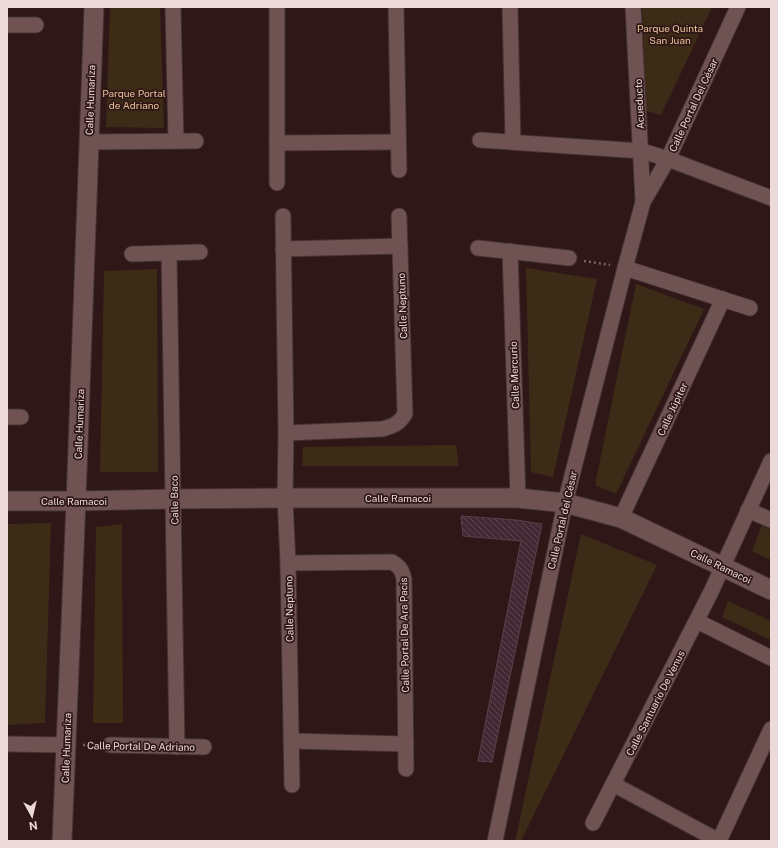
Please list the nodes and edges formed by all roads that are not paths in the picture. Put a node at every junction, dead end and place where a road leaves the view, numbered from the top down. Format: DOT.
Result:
graph roads {
  1 [pos="94,7"];
  2 [pos="173,7"];
  3 [pos="277,7"];
  4 [pos="396,7"];
  5 [pos="510,7"];
  6 [pos="633,7"];
  7 [pos="738,7"];
  8 [pos="7,25"];
  9 [pos="36,25"];
  10 [pos="480,140"];
  11 [pos="176,141"];
  12 [pos="196,141"];
  13 [pos="89,142"];
  14 [pos="398,142"];
  15 [pos="513,142"];
  16 [pos="277,143"];
  17 [pos="642,151"];
  18 [pos="668,159"];
  19 [pos="399,170"];
  20 [pos="277,183"];
  21 [pos="771,198"];
  22 [pos="644,202"];
  23 [pos="283,216"];
  24 [pos="399,216"];
  25 [pos="400,246"];
  26 [pos="478,248"];
  27 [pos="283,249"];
  28 [pos="510,251"];
  29 [pos="200,252"];
  30 [pos="170,253"];
  31 [pos="132,254"];
  32 [pos="569,258"];
  33 [pos="625,268"];
  34 [pos="723,299"];
  35 [pos="750,308"];
  36 [pos="286,433"];
  37 [pos="771,461"];
  38 [pos="285,498"];
  39 [pos="518,498"];
  40 [pos="174,499"];
  41 [pos="7,501"];
  42 [pos="76,501"];
  43 [pos="565,503"];
  44 [pos="748,510"];
  45 [pos="621,518"];
  46 [pos="771,520"];
  47 [pos="288,563"];
  48 [pos="722,567"];
  49 [pos="771,590"];
  50 [pos="697,621"];
  51 [pos="771,658"];
  52 [pos="771,729"];
  53 [pos="291,741"];
  54 [pos="7,744"];
  55 [pos="406,744"];
  56 [pos="66,745"];
  57 [pos="110,745"];
  58 [pos="177,747"];
  59 [pos="204,747"];
  60 [pos="406,769"];
  61 [pos="613,784"];
  62 [pos="292,785"];
  63 [pos="593,823"];
  64 [pos="62,841"];
  65 [pos="495,841"];
  66 [pos="719,841"];
  1 -- 13 [label="street, Calle Humariza"];
  2 -- 11 [label="street"];
  3 -- 16 [label="street"];
  4 -- 14 [label="street"];
  5 -- 15 [label="street"];
  6 -- 17 [label="street, Acueducto"];
  7 -- 18 [label="street, Calle Portal Del César"];
  8 -- 9 [label="street"];
  10 -- 15 [label="street"];
  11 -- 12 [label="street"];
  11 -- 13 [label="street"];
  13 -- 42 [label="street, Calle Humariza"];
  14 -- 16 [label="street"];
  14 -- 19 [label="street"];
  15 -- 17 [label="street"];
  16 -- 20 [label="street"];
  17 -- 18 [label="street"];
  17 -- 22 [label="street, Acueducto"];
  18 -- 21 [label="street"];
  18 -- 22 [label="street, Calle Portal Del César"];
  22 -- 33 [label="street, Calle Portal del César"];
  23 -- 27 [label="street, Calle Neptuno"];
  24 -- 25 [label="street, Calle Neptuno"];
  25 -- 27 [label="street"];
  25 -- 36 [label="street, Calle Neptuno"];
  26 -- 28 [label="street"];
  27 -- 36 [label="street, Calle Neptuno"];
  28 -- 32 [label="street"];
  28 -- 39 [label="street, Calle Mercurio"];
  29 -- 30 [label="street"];
  30 -- 31 [label="street"];
  30 -- 40 [label="street, Calle Baco"];
  33 -- 34 [label="street"];
  33 -- 43 [label="street, Calle Portal del César"];
  34 -- 35 [label="street"];
  34 -- 45 [label="street, Calle Júpiter"];
  36 -- 38 [label="street, Calle Neptuno"];
  37 -- 44 [label="street, Calle Santuario De Venus"];
  38 -- 39 [label="street, Calle Ramacoi"];
  38 -- 40 [label="street, Calle Ramacoi"];
  38 -- 47 [label="street, Calle Neptuno"];
  39 -- 43 [label="street, Calle Ramacoi"];
  40 -- 42 [label="street, Calle Ramacoi"];
  40 -- 58 [label="street, Calle Baco"];
  41 -- 42 [label="street, Calle Ramacoi"];
  42 -- 56 [label="street, Calle Humariza"];
  43 -- 45 [label="street, Calle Ramacoi"];
  43 -- 65 [label="street, Calle Portal del César"];
  44 -- 46 [label="street"];
  44 -- 48 [label="street, Calle Santuario De Venus"];
  45 -- 48 [label="street, Calle Ramacoi"];
  47 -- 53 [label="street, Calle Neptuno"];
  47 -- 55 [label="street, Calle Portal De Ara Pacis"];
  48 -- 49 [label="street, Calle Ramacoi"];
  48 -- 50 [label="street, Calle Santuario De Venus"];
  50 -- 51 [label="street"];
  50 -- 61 [label="street, Calle Santuario De Venus"];
  52 -- 66 [label="street"];
  53 -- 55 [label="street"];
  53 -- 62 [label="street, Calle Neptuno"];
  54 -- 56 [label="street"];
  55 -- 60 [label="street, Calle Portal De Ara Pacis"];
  56 -- 64 [label="street, Calle Humariza"];
  57 -- 58 [label="street, Calle Portal De Adriano"];
  58 -- 59 [label="street, Calle Portal De Adriano"];
  61 -- 63 [label="street, Calle Santuario De Venus"];
  61 -- 66 [label="street"];
}
